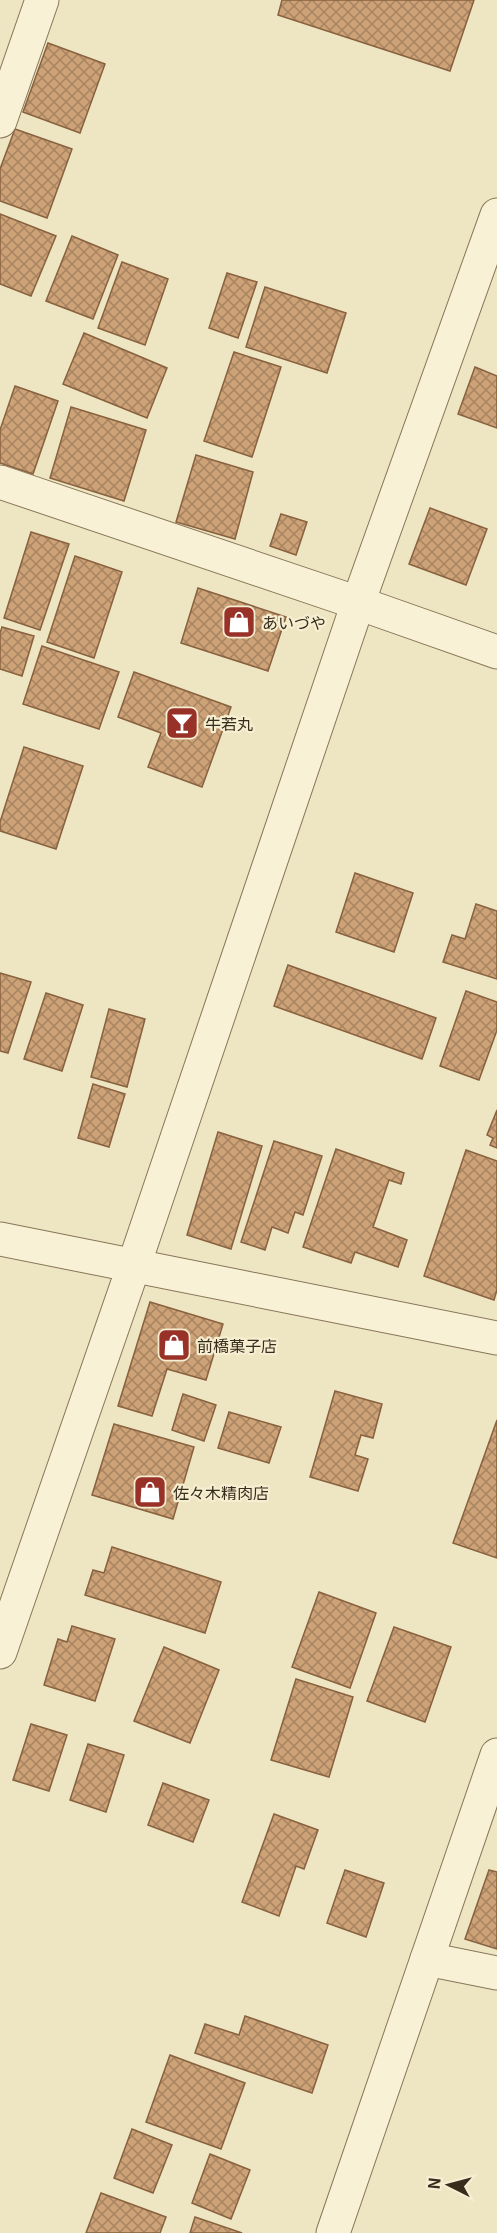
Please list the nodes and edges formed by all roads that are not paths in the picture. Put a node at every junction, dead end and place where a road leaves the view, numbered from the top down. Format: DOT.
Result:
graph roads {
  1 [pos="42,0"];
  2 [pos="0,121"];
  3 [pos="497,215"];
  4 [pos="0,482"];
  5 [pos="358,603"];
  6 [pos="497,652"];
  7 [pos="0,1239"];
  8 [pos="134,1266"];
  9 [pos="497,1338"];
  10 [pos="0,1652"];
  11 [pos="497,1755"];
  12 [pos="427,1959"];
  13 [pos="497,1973"];
  14 [pos="333,2233"];
  1 -- 2 [label="street"];
  3 -- 5 [label="street"];
  4 -- 5 [label="street"];
  5 -- 6 [label="street"];
  5 -- 8 [label="street"];
  7 -- 8 [label="street"];
  8 -- 9 [label="street"];
  8 -- 10 [label="street"];
  11 -- 12 [label="street"];
  12 -- 13 [label="street"];
  12 -- 14 [label="street"];
}
